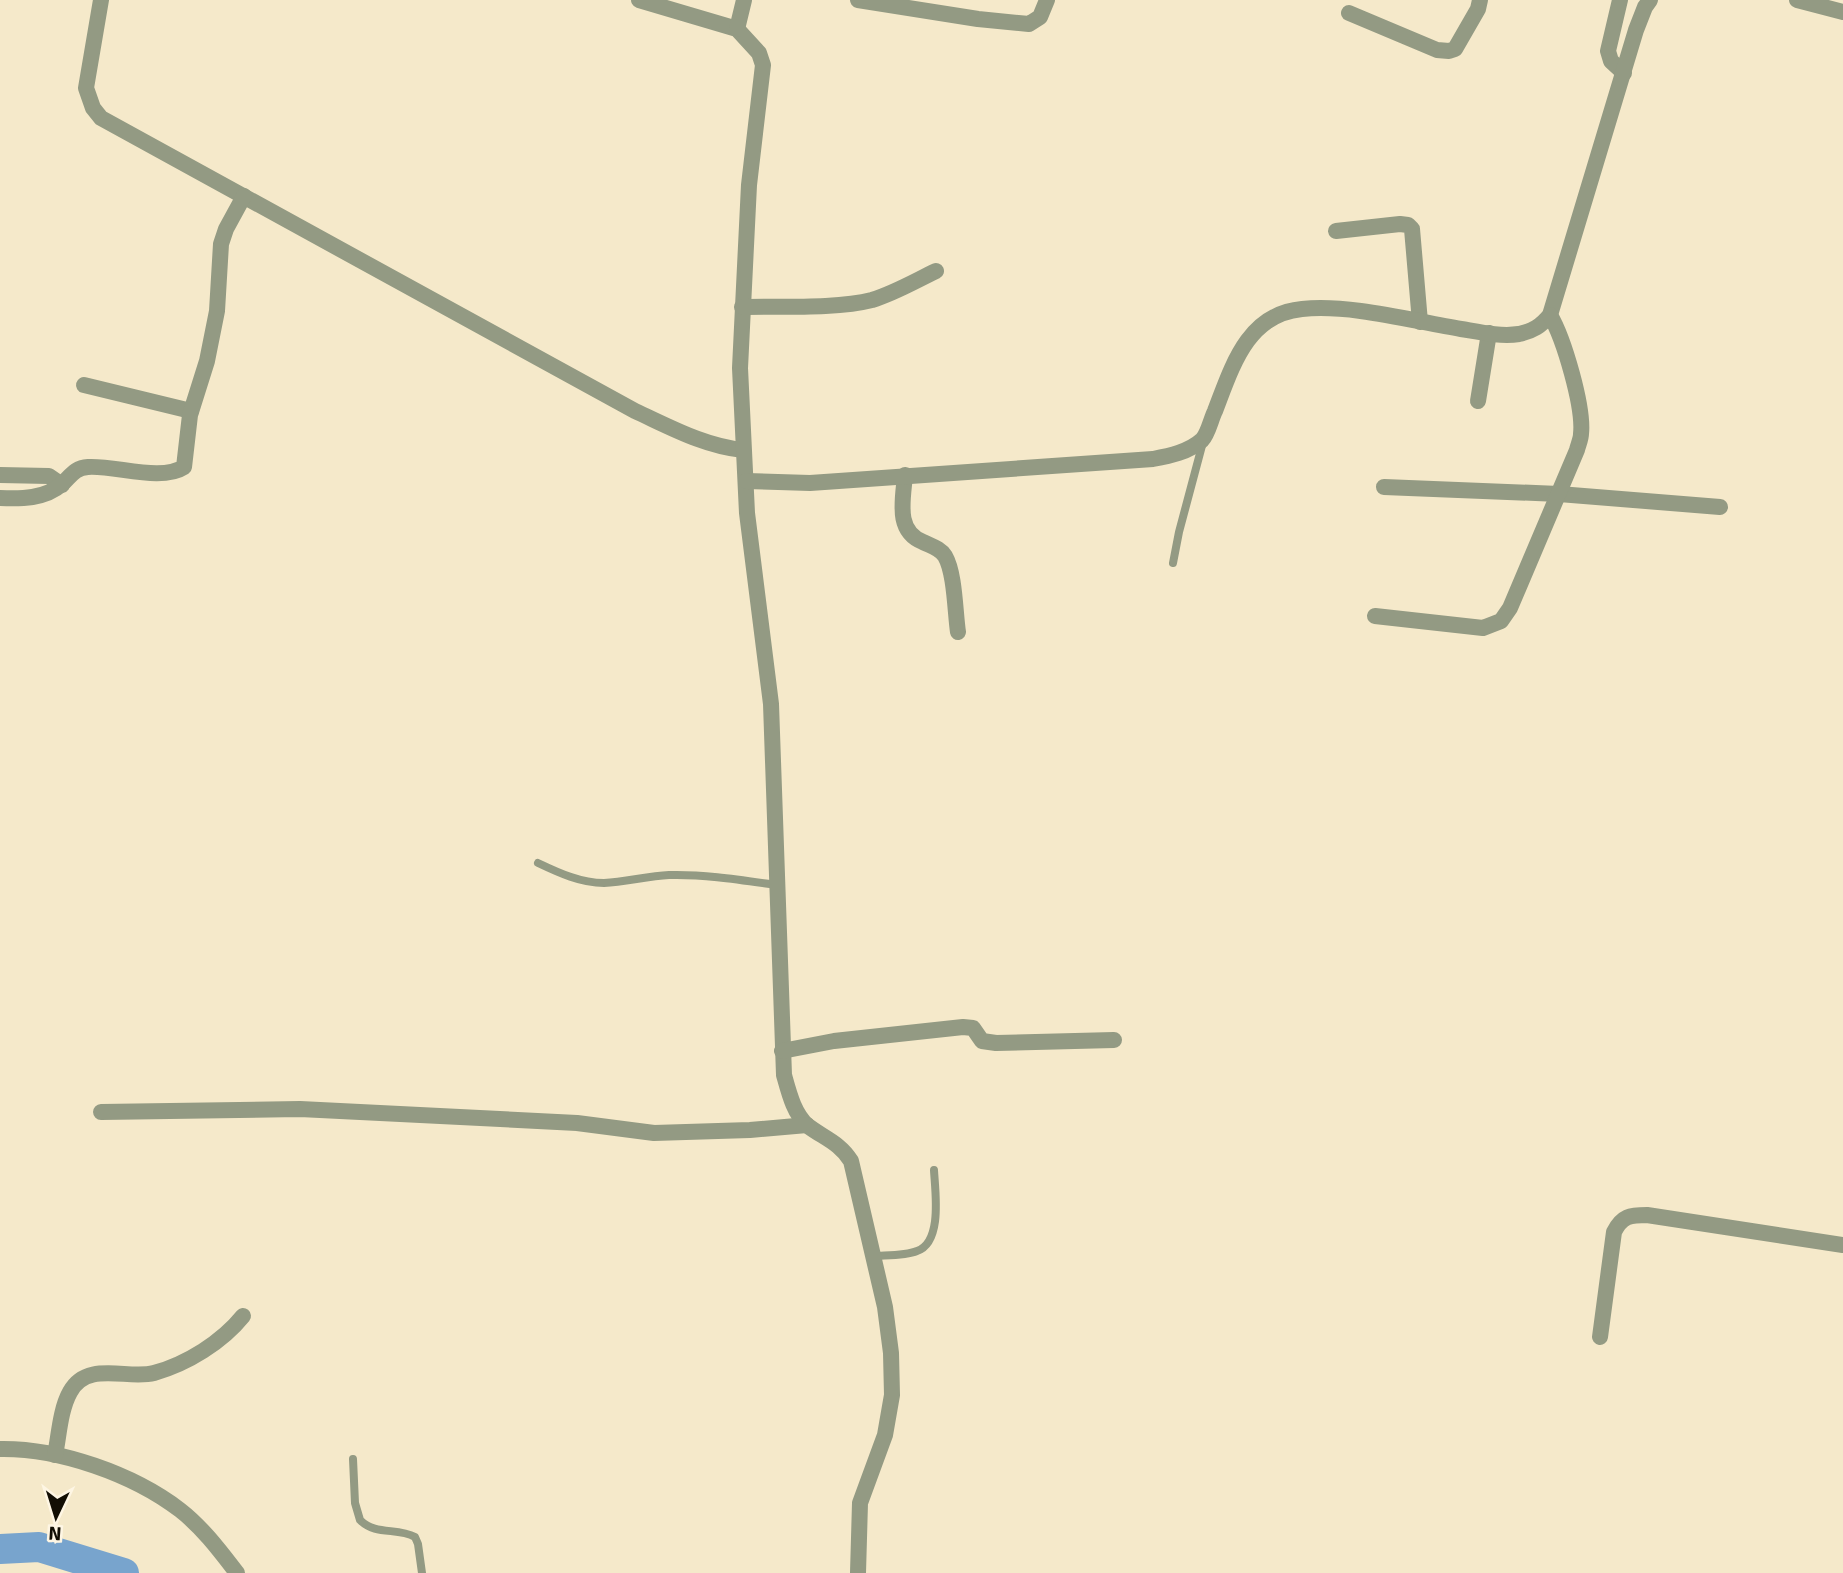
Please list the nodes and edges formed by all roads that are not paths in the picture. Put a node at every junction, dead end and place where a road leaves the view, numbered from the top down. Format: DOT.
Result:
graph roads {
  1 [pos="101,0"];
  2 [pos="639,0"];
  3 [pos="744,0"];
  4 [pos="858,0"];
  5 [pos="1047,0"];
  6 [pos="1480,0"];
  7 [pos="1618,0"];
  8 [pos="1650,0"];
  9 [pos="1797,0"];
  10 [pos="1843,12"];
  11 [pos="1349,13"];
  12 [pos="737,29"];
  13 [pos="1624,73"];
  14 [pos="244,197"];
  15 [pos="1336,231"];
  16 [pos="936,271"];
  17 [pos="742,307"];
  18 [pos="1550,315"];
  19 [pos="1420,322"];
  20 [pos="1489,333"];
  21 [pos="84,385"];
  22 [pos="1478,401"];
  23 [pos="191,411"];
  24 [pos="1203,439"];
  25 [pos="743,450"];
  26 [pos="0,475"];
  27 [pos="905,475"];
  28 [pos="746,481"];
  29 [pos="62,485"];
  30 [pos="1384,487"];
  31 [pos="1559,494"];
  32 [pos="0,498"];
  33 [pos="1720,508"];
  34 [pos="1173,563"];
  35 [pos="1375,616"];
  36 [pos="958,632"];
  37 [pos="538,863"];
  38 [pos="776,885"];
  39 [pos="1114,1040"];
  40 [pos="782,1051"];
  41 [pos="101,1112"];
  42 [pos="807,1125"];
  43 [pos="934,1170"];
  44 [pos="1843,1245"];
  45 [pos="873,1256"];
  46 [pos="243,1316"];
  47 [pos="1600,1337"];
  48 [pos="0,1449"];
  49 [pos="55,1455"];
  50 [pos="353,1459"];
  51 [pos="237,1573"];
  52 [pos="422,1573"];
  53 [pos="858,1573"];
  1 -- 14 [label="street"];
  2 -- 12 [label="street"];
  3 -- 12 [label="street"];
  4 -- 5 [label="street"];
  6 -- 11 [label="street"];
  7 -- 13 [label="street"];
  8 -- 13 [label="street"];
  9 -- 10 [label="street"];
  12 -- 17 [label="street"];
  13 -- 18 [label="street"];
  14 -- 23 [label="street"];
  14 -- 25 [label="street"];
  15 -- 19 [label="street"];
  16 -- 17 [label="street"];
  17 -- 25 [label="street"];
  18 -- 20 [label="street"];
  18 -- 31 [label="street"];
  19 -- 20 [label="street"];
  19 -- 24 [label="street"];
  20 -- 22 [label="street"];
  21 -- 23 [label="street"];
  23 -- 29 [label="street"];
  24 -- 27 [label="street"];
  24 -- 34 [label="lane"];
  25 -- 28 [label="street"];
  26 -- 29 [label="street"];
  27 -- 28 [label="street"];
  27 -- 36 [label="street"];
  28 -- 38 [label="street"];
  29 -- 32 [label="street"];
  30 -- 31 [label="street"];
  31 -- 33 [label="street"];
  31 -- 35 [label="street"];
  37 -- 38 [label="lane"];
  38 -- 40 [label="street"];
  39 -- 40 [label="street"];
  40 -- 42 [label="street"];
  41 -- 42 [label="street"];
  42 -- 45 [label="street"];
  43 -- 45 [label="lane"];
  44 -- 47 [label="street"];
  45 -- 53 [label="street"];
  46 -- 49 [label="street"];
  48 -- 49 [label="street"];
  49 -- 51 [label="street"];
  50 -- 52 [label="lane"];
}
